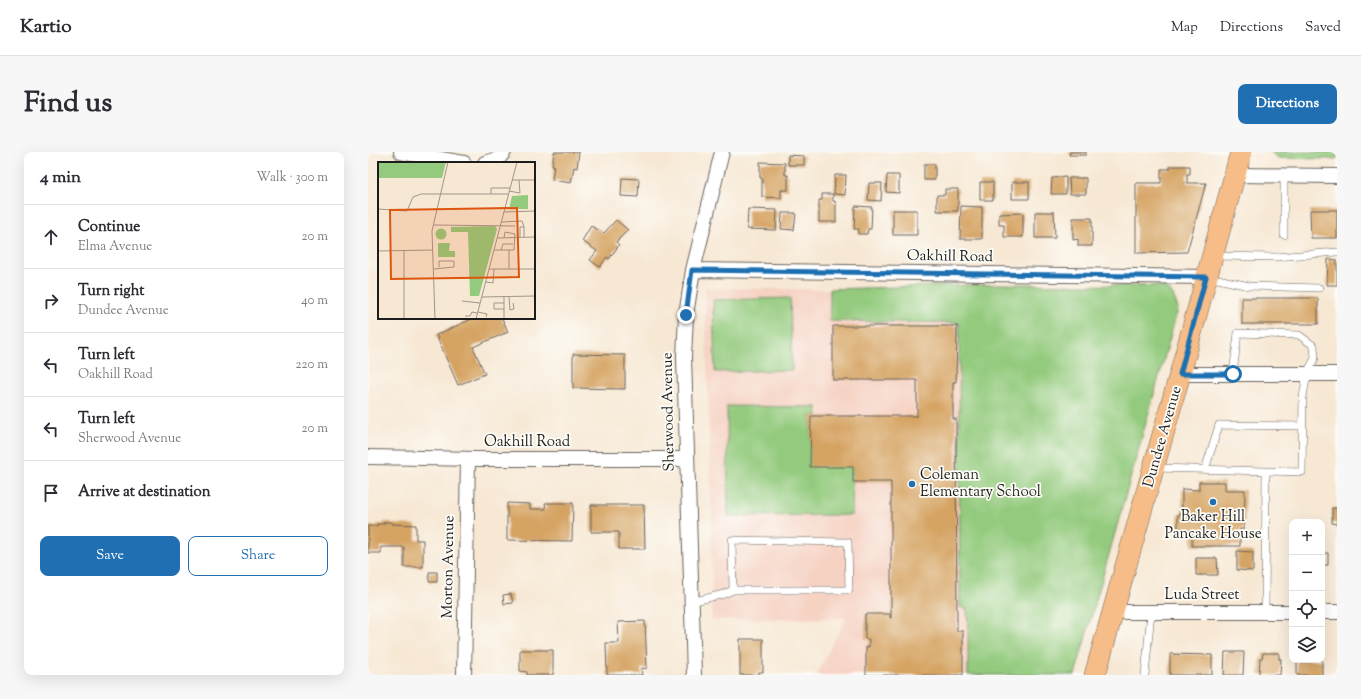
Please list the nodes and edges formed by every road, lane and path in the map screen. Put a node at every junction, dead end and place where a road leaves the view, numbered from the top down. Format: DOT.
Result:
graph roads {
  1 [pos="401,152"];
  2 [pos="504,152"];
  3 [pos="722,152"];
  4 [pos="1241,152"];
  5 [pos="458,162"];
  6 [pos="488,162"];
  7 [pos="1235,176"];
  8 [pos="1284,176"];
  9 [pos="1337,176"];
  10 [pos="1284,236"];
  11 [pos="1337,252"];
  12 [pos="1213,256"];
  13 [pos="692,270"];
  14 [pos="1206,277"];
  15 [pos="1319,288"];
  16 [pos="1307,373"];
  17 [pos="1180,374"];
  18 [pos="1233,374"];
  19 [pos="1337,374"];
  20 [pos="1302,426"];
  21 [pos="368,457"];
  22 [pos="468,459"];
  23 [pos="687,459"];
  24 [pos="1154,468"];
  25 [pos="1205,470"];
  26 [pos="1266,471"];
  27 [pos="733,590"];
  28 [pos="692,602"];
  29 [pos="1113,612"];
  30 [pos="1151,612"];
  31 [pos="1264,612"];
  32 [pos="1289,612"];
  33 [pos="1325,612"];
  34 [pos="1337,612"];
  35 [pos="464,675"];
  36 [pos="694,675"];
  37 [pos="1096,675"];
  38 [pos="1145,675"];
  1 -- 5 [label="street"];
  2 -- 6 [label="street"];
  3 -- 13 [label="street, Sherwood Avenue"];
  4 -- 7 [label="main road, Dundee Avenue"];
  7 -- 8 [label="street"];
  7 -- 12 [label="main road, Dundee Avenue"];
  8 -- 9 [label="street"];
  8 -- 10 [label="lane"];
  11 -- 12 [label="lane"];
  12 -- 14 [label="main road, Dundee Avenue"];
  13 -- 14 [label="street, Oakhill Road"];
  13 -- 23 [label="street, Sherwood Avenue"];
  14 -- 15 [label="lane"];
  14 -- 17 [label="main road, Dundee Avenue"];
  16 -- 18 [label="street"];
  16 -- 18 [label="lane"];
  16 -- 19 [label="street"];
  16 -- 20 [label="lane"];
  17 -- 18 [label="street"];
  17 -- 24 [label="main road, Dundee Avenue"];
  20 -- 25 [label="lane"];
  20 -- 26 [label="lane"];
  21 -- 22 [label="street, Oakhill Road"];
  22 -- 23 [label="street, Oakhill Road"];
  22 -- 35 [label="street, Morton Avenue"];
  23 -- 28 [label="street, Sherwood Avenue"];
  24 -- 25 [label="lane"];
  24 -- 29 [label="main road, Dundee Avenue"];
  25 -- 26 [label="lane"];
  26 -- 31 [label="lane"];
  27 -- 27 [label="lane"];
  27 -- 28 [label="lane"];
  28 -- 36 [label="street, Sherwood Avenue"];
  29 -- 30 [label="street, Luda Street"];
  29 -- 37 [label="main road, Dundee Avenue"];
  30 -- 31 [label="street, Luda Street"];
  30 -- 38 [label="lane"];
  31 -- 32 [label="street, Luda Street"];
  33 -- 34 [label="street"];
}
